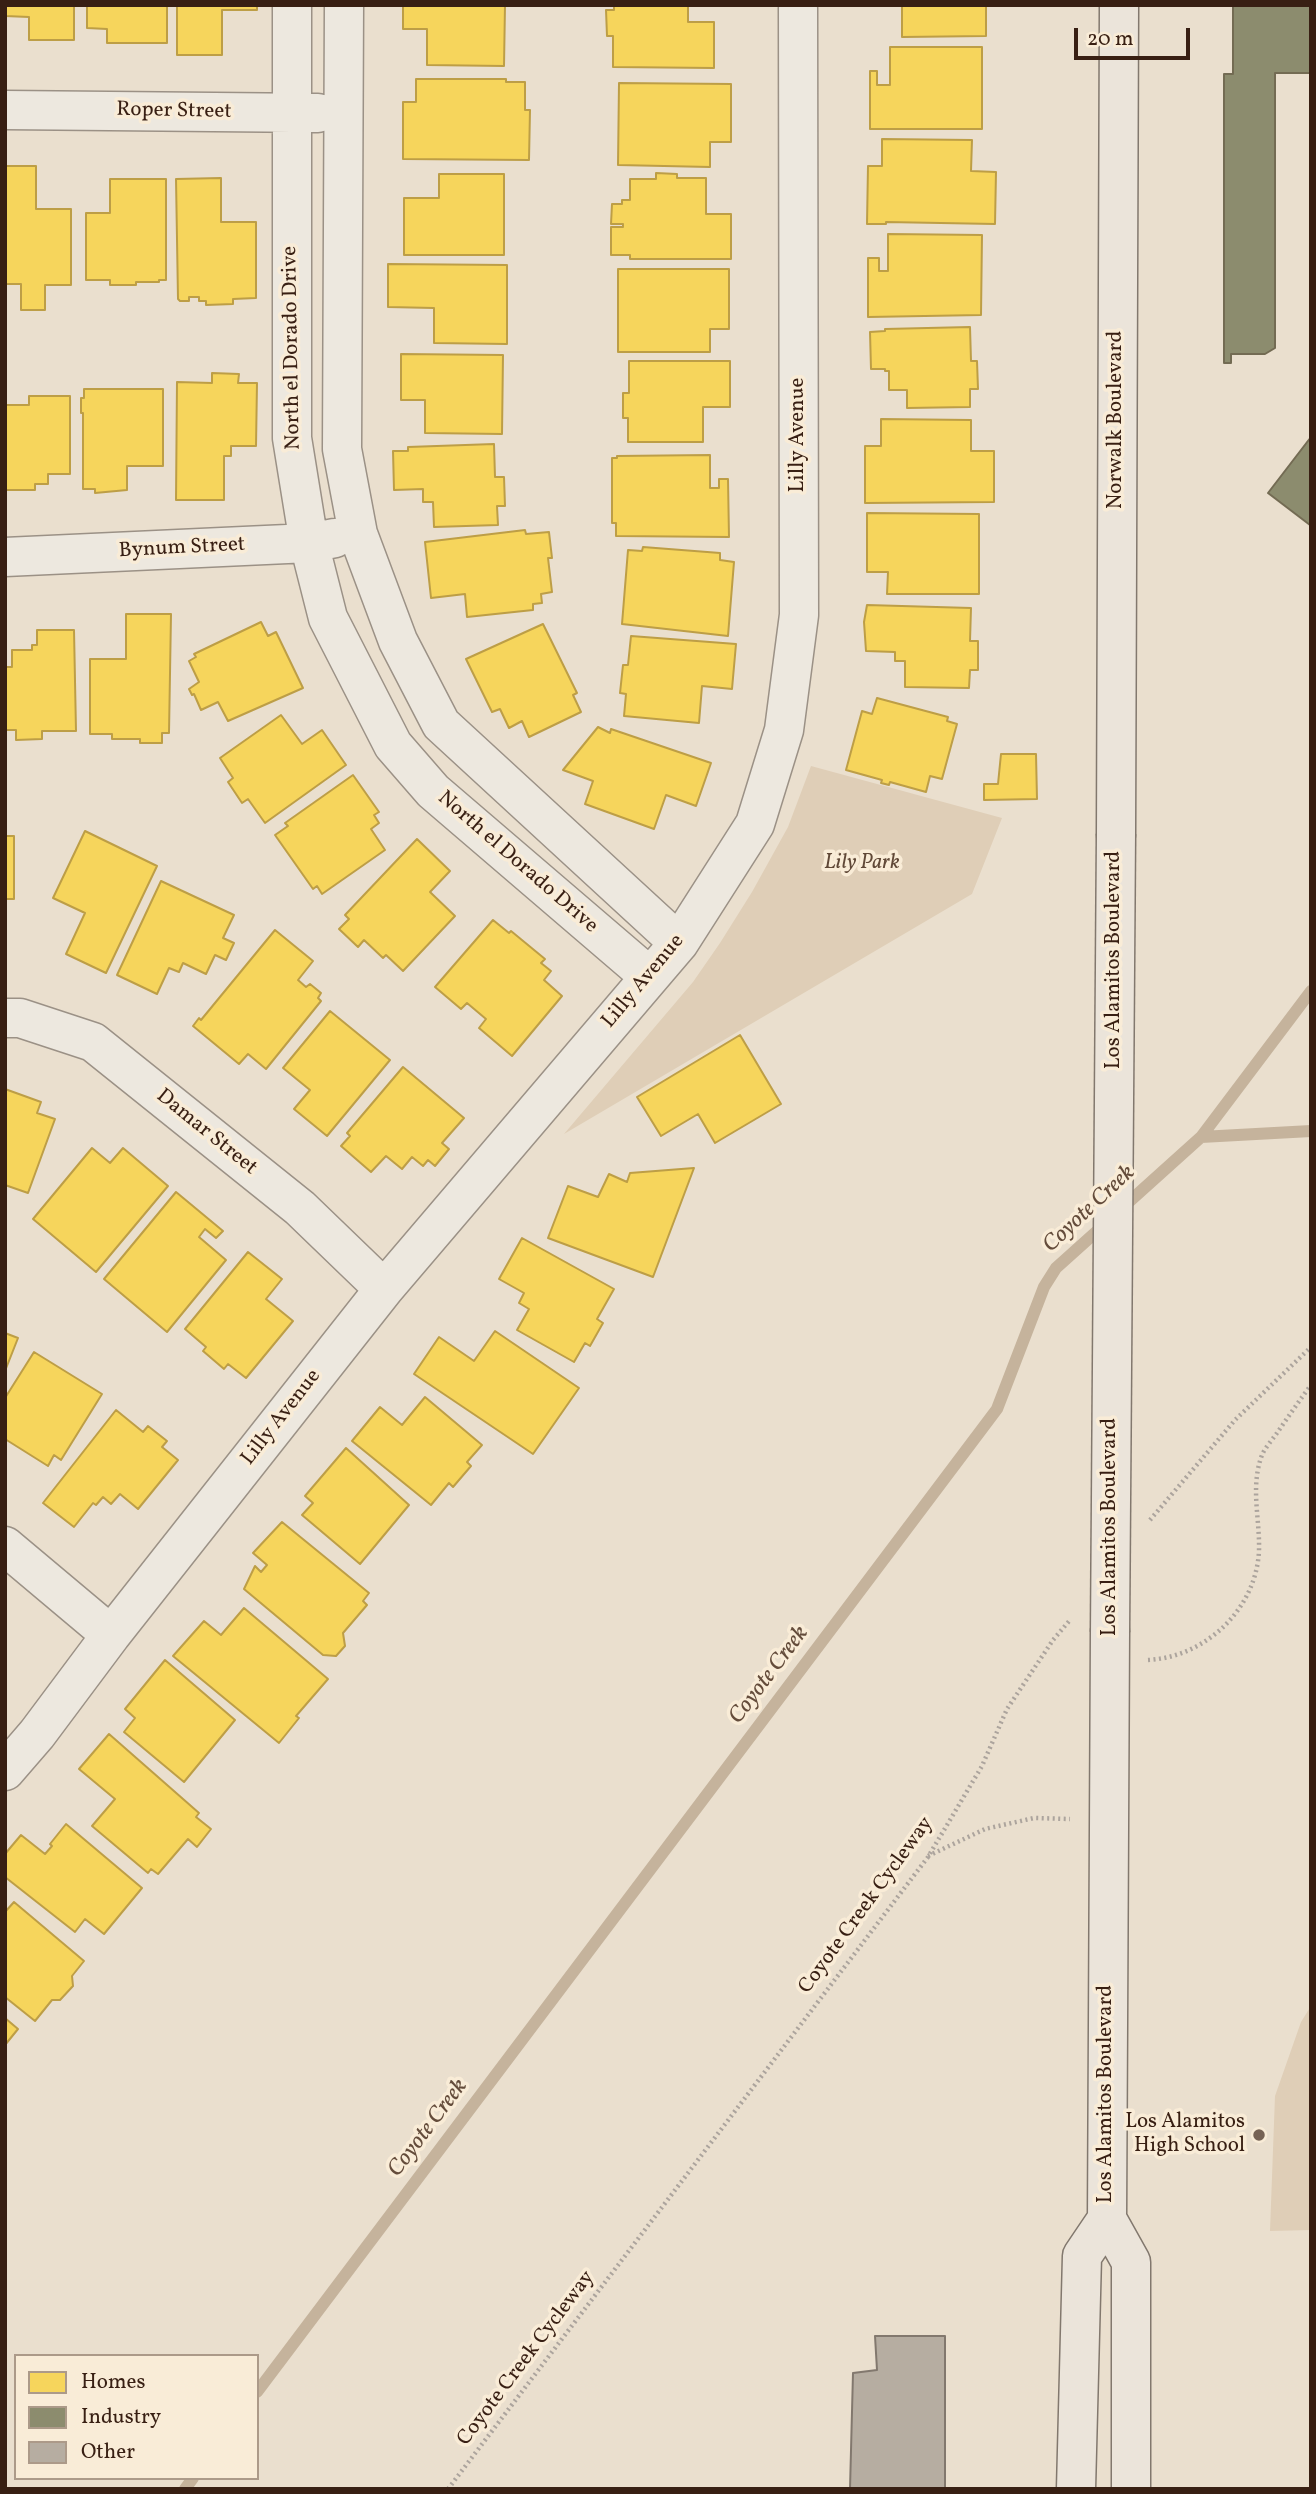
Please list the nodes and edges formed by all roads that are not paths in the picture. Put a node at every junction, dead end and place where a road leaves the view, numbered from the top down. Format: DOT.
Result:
graph roads {
  1 [pos="292,5"];
  2 [pos="344,5"];
  3 [pos="1119,5"];
  4 [pos="798,8"];
  5 [pos="5,110"];
  6 [pos="292,113"];
  7 [pos="344,114"];
  8 [pos="358,534"];
  9 [pos="309,542"];
  10 [pos="5,557"];
  11 [pos="467,748"];
  12 [pos="433,791"];
  13 [pos="1116,834"];
  14 [pos="679,943"];
  15 [pos="650,977"];
  16 [pos="5,1018"];
  17 [pos="384,1289"];
  18 [pos="5,1546"];
  19 [pos="111,1635"];
  20 [pos="5,1771"];
  21 [pos="1107,2219"];
  22 [pos="1076,2489"];
  23 [pos="1131,2489"];
  1 -- 6 [label="street, North el Dorado Drive"];
  2 -- 7 [label="street"];
  3 -- 13 [label="main road, Norwalk Boulevard"];
  4 -- 14 [label="street, Lilly Avenue"];
  5 -- 6 [label="street, Roper Street"];
  6 -- 7 [label="street, Roper Street"];
  6 -- 9 [label="street, North el Dorado Drive"];
  7 -- 8 [label="street"];
  8 -- 9 [label="street, Bynum Street"];
  8 -- 11 [label="street"];
  9 -- 10 [label="street, Bynum Street"];
  9 -- 12 [label="street, North el Dorado Drive"];
  11 -- 12 [label="street"];
  11 -- 14 [label="street"];
  12 -- 15 [label="street, North el Dorado Drive"];
  13 -- 21 [label="main road, Los Alamitos Boulevard, bridge"];
  14 -- 15 [label="street, Lilly Avenue"];
  15 -- 17 [label="street, Lilly Avenue"];
  16 -- 17 [label="street, Damar Street"];
  17 -- 19 [label="street, Lilly Avenue"];
  18 -- 19 [label="street"];
  19 -- 20 [label="street, Lilly Avenue"];
  21 -- 22 [label="main road, Los Alamitos Boulevard"];
  21 -- 23 [label="main road, Los Alamitos Boulevard"];
}
